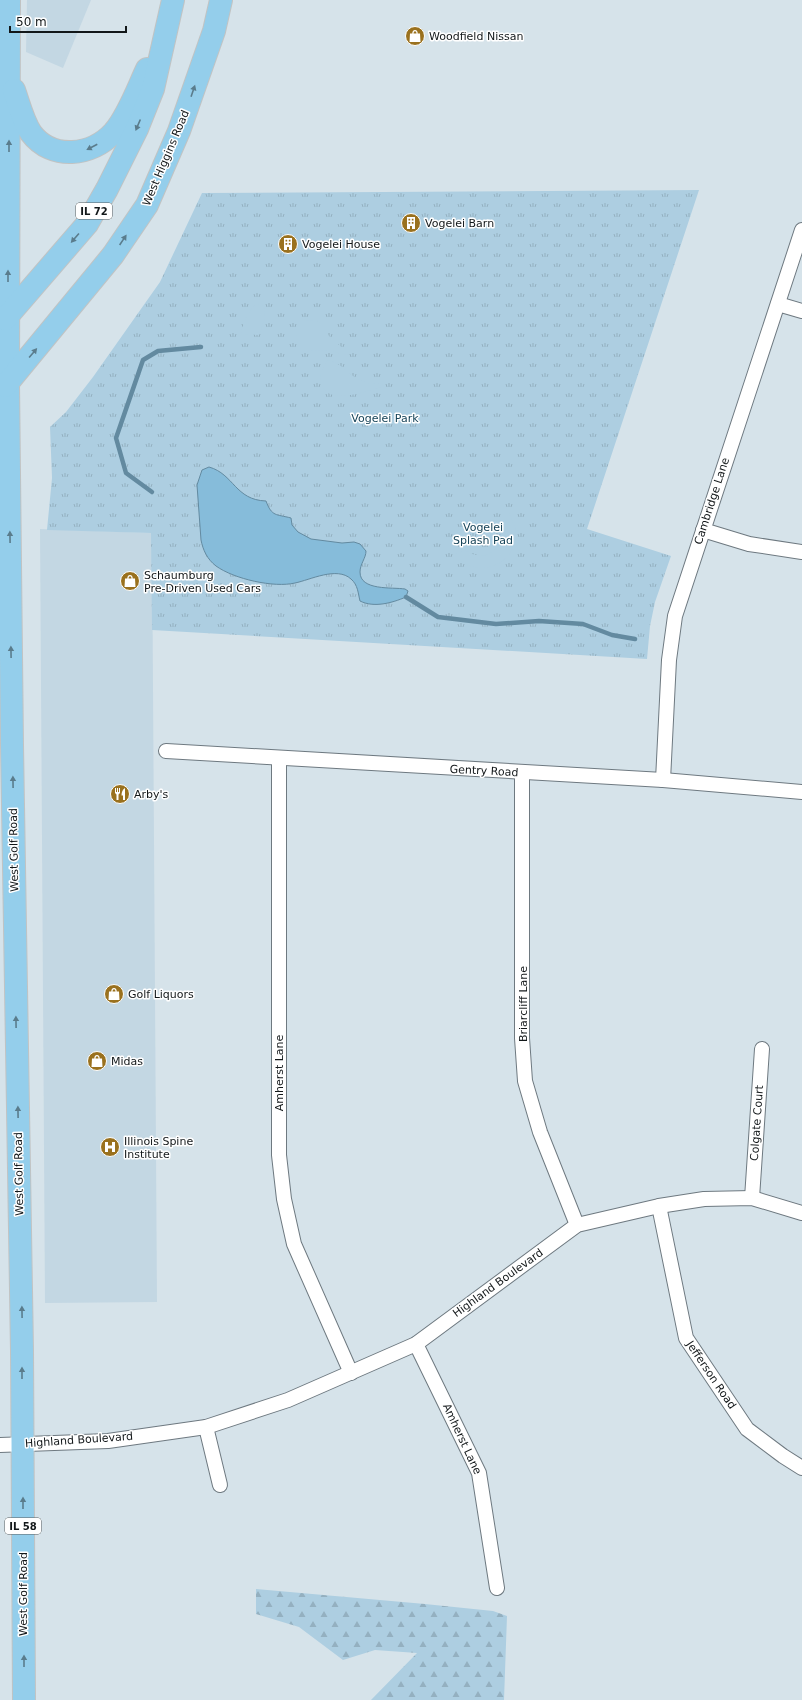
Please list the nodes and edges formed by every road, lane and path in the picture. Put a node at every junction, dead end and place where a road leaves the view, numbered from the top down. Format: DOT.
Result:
graph roads {
  1 [pos="9,0"];
  2 [pos="173,0"];
  3 [pos="221,0"];
  4 [pos="165,34"];
  5 [pos="9,76"];
  6 [pos="802,230"];
  7 [pos="778,304"];
  8 [pos="802,311"];
  9 [pos="4,320"];
  10 [pos="4,387"];
  11 [pos="703,530"];
  12 [pos="802,552"];
  13 [pos="166,751"];
  14 [pos="279,759"];
  15 [pos="522,773"];
  16 [pos="663,780"];
  17 [pos="802,792"];
  18 [pos="7,891"];
  19 [pos="762,1049"];
  20 [pos="752,1198"];
  21 [pos="658,1206"];
  22 [pos="802,1213"];
  23 [pos="577,1225"];
  24 [pos="416,1344"];
  25 [pos="351,1373"];
  26 [pos="206,1427"];
  27 [pos="23,1444"];
  28 [pos="0,1445"];
  29 [pos="802,1468"];
  30 [pos="220,1485"];
  31 [pos="497,1588"];
  32 [pos="24,1700"];
  1 -- 5 [label="main road, West Golf Road / IL 58"];
  2 -- 4 [label="main road, IL 72"];
  10 -- 3 [label="main road, West Higgins Road, one-way"];
  4 -- 5 [label="main road, one-way"];
  4 -- 9 [label="main road, IL 72, one-way"];
  9 -- 5 [label="main road, West Golf Road / IL 58, one-way"];
  6 -- 7 [label="street, Cambridge Lane"];
  7 -- 8 [label="street"];
  7 -- 11 [label="street, Cambridge Lane"];
  9 -- 10 [label="main road, West Golf Road / IL 58"];
  18 -- 10 [label="main road, West Golf Road / IL 58, one-way"];
  11 -- 12 [label="street"];
  11 -- 16 [label="street, Cambridge Lane"];
  13 -- 14 [label="street, Gentry Road"];
  14 -- 15 [label="street, Gentry Road"];
  14 -- 25 [label="street, Amherst Lane"];
  15 -- 16 [label="street, Gentry Road"];
  15 -- 23 [label="street, Briarcliff Lane"];
  16 -- 17 [label="street, Gentry Road"];
  27 -- 18 [label="main road, West Golf Road / IL 58, one-way"];
  19 -- 20 [label="street, Colgate Court"];
  20 -- 21 [label="street, Highland Boulevard"];
  20 -- 22 [label="street, Highland Boulevard"];
  21 -- 23 [label="street, Highland Boulevard"];
  21 -- 29 [label="street, Jefferson Road"];
  23 -- 24 [label="street, Highland Boulevard"];
  24 -- 25 [label="street, Highland Boulevard"];
  24 -- 31 [label="street, Amherst Lane"];
  25 -- 26 [label="street, Highland Boulevard"];
  26 -- 27 [label="street, Highland Boulevard"];
  26 -- 30 [label="street"];
  27 -- 28 [label="street, Highland Boulevard"];
  32 -- 27 [label="main road, West Golf Road / IL 58, one-way"];
}
